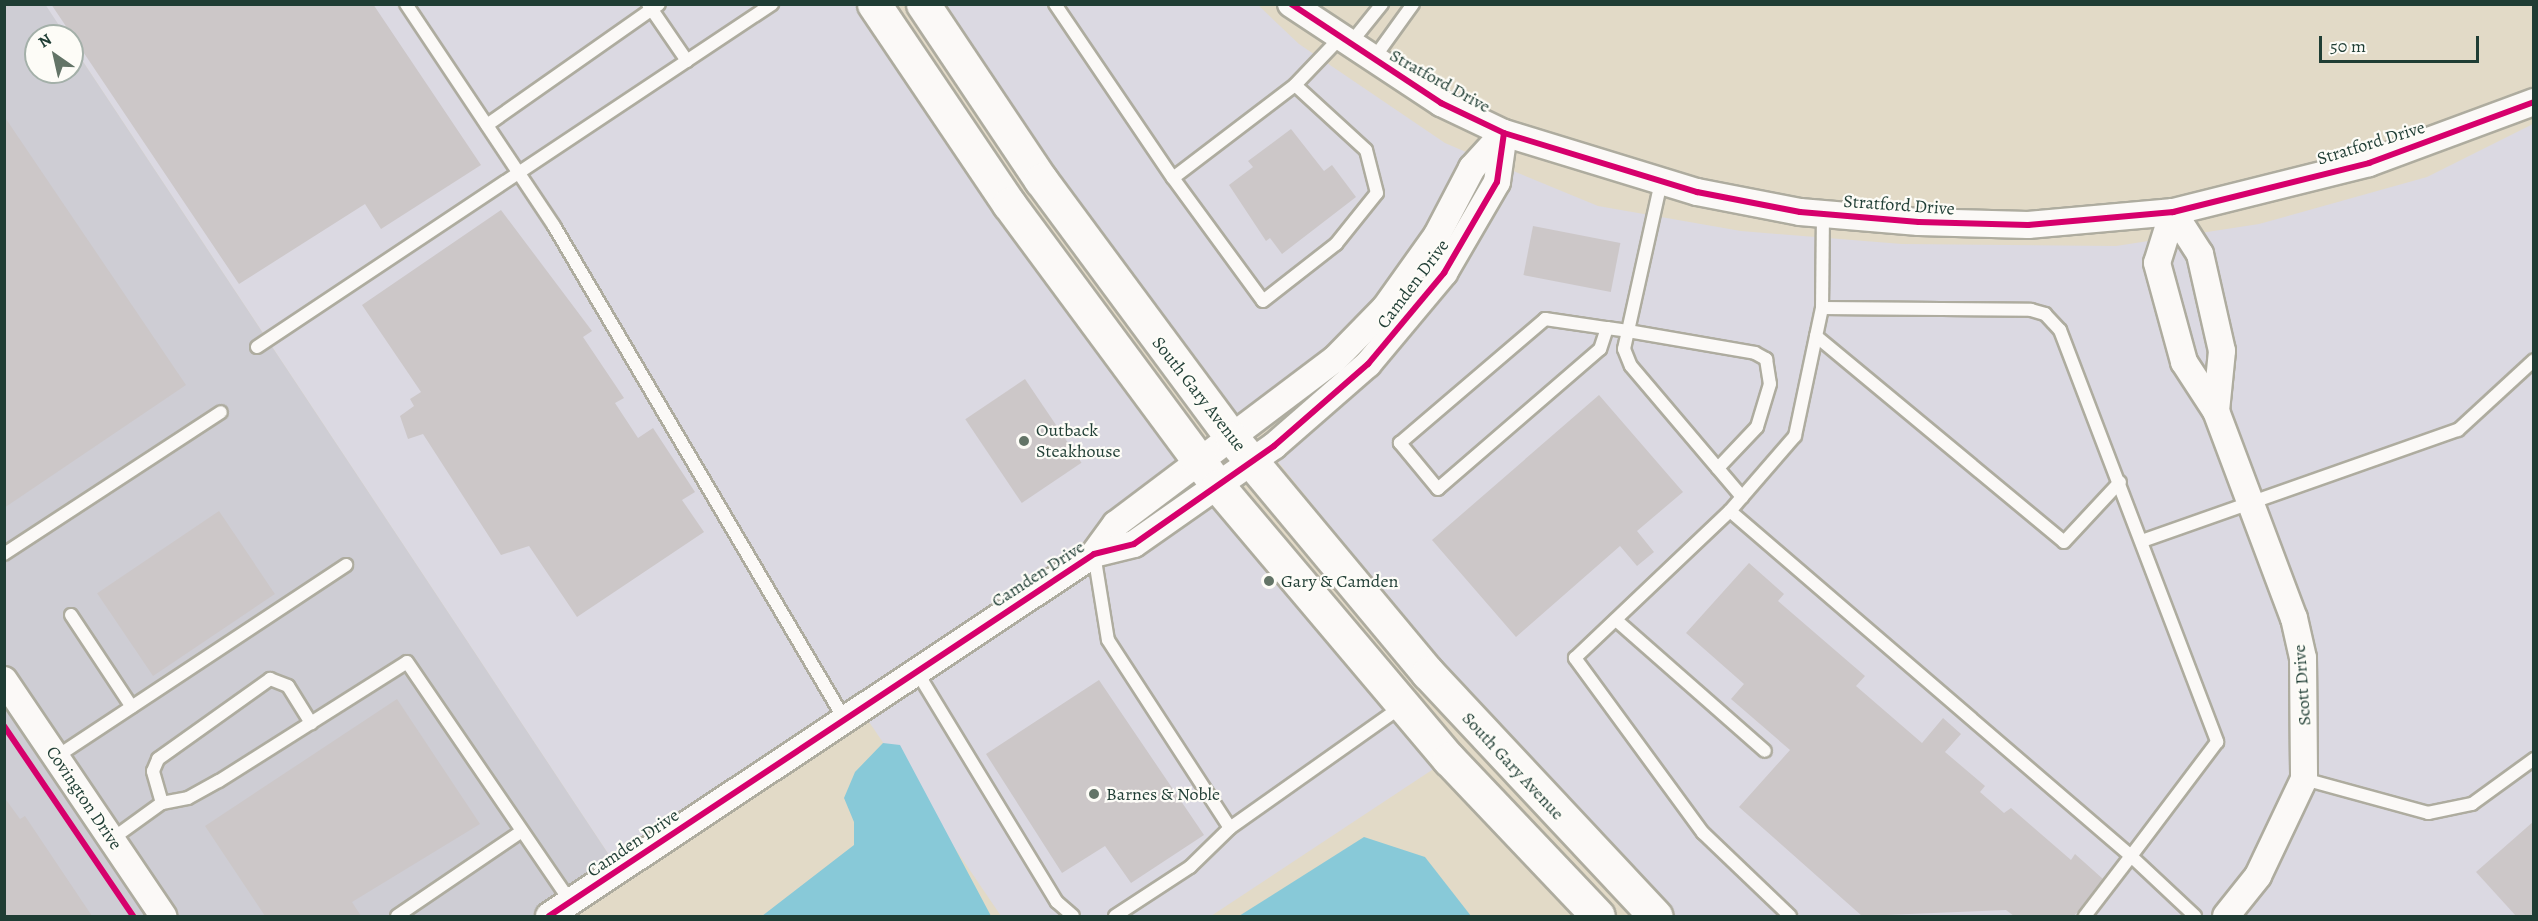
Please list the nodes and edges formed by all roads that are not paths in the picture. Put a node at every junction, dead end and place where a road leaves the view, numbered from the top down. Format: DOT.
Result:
graph roads {
  1 [pos="406,4"];
  2 [pos="772,4"];
  3 [pos="874,4"];
  4 [pos="923,4"];
  5 [pos="1055,4"];
  6 [pos="1382,4"];
  7 [pos="1413,4"];
  8 [pos="1292,5"];
  9 [pos="653,6"];
  10 [pos="1344,42"];
  11 [pos="687,61"];
  12 [pos="1372,61"];
  13 [pos="1295,85"];
  14 [pos="2534,102"];
  15 [pos="487,126"];
  16 [pos="1504,133"];
  17 [pos="519,173"];
  18 [pos="1173,178"];
  19 [pos="1661,182"];
  20 [pos="2173,212"];
  21 [pos="1823,214"];
  22 [pos="1822,308"];
  23 [pos="1607,328"];
  24 [pos="1628,331"];
  25 [pos="1816,336"];
  26 [pos="257,347"];
  27 [pos="2534,360"];
  28 [pos="2216,411"];
  29 [pos="221,412"];
  30 [pos="1242,450"];
  31 [pos="1718,468"];
  32 [pos="1208,474"];
  33 [pos="2120,482"];
  34 [pos="1742,497"];
  35 [pos="2251,502"];
  36 [pos="1730,511"];
  37 [pos="2142,541"];
  38 [pos="4,554"];
  39 [pos="1094,555"];
  40 [pos="346,564"];
  41 [pos="71,615"];
  42 [pos="1616,620"];
  43 [pos="917,672"];
  44 [pos="8,694"];
  45 [pos="1403,705"];
  46 [pos="132,707"];
  47 [pos="845,720"];
  48 [pos="311,723"];
  49 [pos="1765,751"];
  50 [pos="56,757"];
  51 [pos="2534,759"];
  52 [pos="2304,779"];
  53 [pos="162,802"];
  54 [pos="1230,828"];
  55 [pos="522,831"];
  56 [pos="112,839"];
  57 [pos="2131,856"];
  58 [pos="571,902"];
  59 [pos="163,916"];
  60 [pos="397,916"];
  61 [pos="549,916"];
  62 [pos="1073,916"];
  63 [pos="1114,916"];
  64 [pos="1598,916"];
  65 [pos="1655,916"];
  66 [pos="1790,916"];
  67 [pos="2085,916"];
  68 [pos="2195,916"];
  69 [pos="2226,916"];
  1 -- 15 [label="lane"];
  2 -- 11 [label="lane"];
  3 -- 32 [label="main road"];
  4 -- 30 [label="main road, South Gary Avenue"];
  5 -- 18 [label="lane"];
  6 -- 10 [label="lane"];
  7 -- 12 [label="lane"];
  8 -- 10 [label="street, Stratford Drive"];
  9 -- 11 [label="lane"];
  9 -- 15 [label="lane"];
  10 -- 12 [label="street, Stratford Drive"];
  10 -- 13 [label="lane"];
  11 -- 17 [label="lane"];
  12 -- 16 [label="street, Stratford Drive"];
  13 -- 18 [label="lane"];
  13 -- 18 [label="lane"];
  14 -- 20 [label="street, Stratford Drive"];
  15 -- 17 [label="lane"];
  16 -- 19 [label="street, Stratford Drive"];
  16 -- 30 [label="street, Camden Drive"];
  17 -- 26 [label="lane"];
  17 -- 47 [label="lane"];
  19 -- 21 [label="street, Stratford Drive"];
  19 -- 24 [label="lane"];
  20 -- 21 [label="street, Stratford Drive"];
  20 -- 28 [label="street, Scott Drive"];
  20 -- 28 [label="street, Scott Drive"];
  21 -- 22 [label="lane"];
  22 -- 25 [label="lane"];
  22 -- 33 [label="lane"];
  23 -- 23 [label="lane"];
  23 -- 24 [label="lane"];
  24 -- 31 [label="lane"];
  24 -- 31 [label="lane"];
  25 -- 33 [label="lane"];
  25 -- 34 [label="lane"];
  27 -- 35 [label="lane"];
  28 -- 35 [label="street, Scott Drive"];
  29 -- 38 [label="lane"];
  30 -- 32 [label="street, Camden Drive"];
  30 -- 65 [label="main road, South Gary Avenue"];
  31 -- 34 [label="lane"];
  32 -- 39 [label="street, Camden Drive"];
  32 -- 45 [label="main road"];
  33 -- 37 [label="lane"];
  34 -- 36 [label="lane"];
  35 -- 37 [label="lane"];
  35 -- 52 [label="street, Scott Drive"];
  36 -- 42 [label="lane"];
  36 -- 57 [label="lane"];
  37 -- 57 [label="lane"];
  39 -- 43 [label="street, Camden Drive"];
  39 -- 54 [label="lane"];
  40 -- 46 [label="lane"];
  41 -- 46 [label="lane"];
  42 -- 49 [label="lane"];
  42 -- 66 [label="lane"];
  43 -- 47 [label="street, Camden Drive"];
  43 -- 62 [label="lane"];
  44 -- 50 [label="street, Covington Drive"];
  45 -- 54 [label="lane"];
  45 -- 64 [label="main road"];
  46 -- 50 [label="lane"];
  47 -- 58 [label="street, Camden Drive"];
  48 -- 53 [label="lane"];
  48 -- 53 [label="lane"];
  48 -- 55 [label="lane"];
  50 -- 56 [label="street, Covington Drive"];
  51 -- 52 [label="lane"];
  52 -- 69 [label="street, Scott Drive"];
  53 -- 56 [label="lane"];
  54 -- 63 [label="lane"];
  55 -- 58 [label="lane"];
  55 -- 60 [label="lane"];
  56 -- 59 [label="street, Covington Drive"];
  57 -- 67 [label="lane"];
  57 -- 68 [label="lane"];
  58 -- 61 [label="street, Camden Drive"];
}
